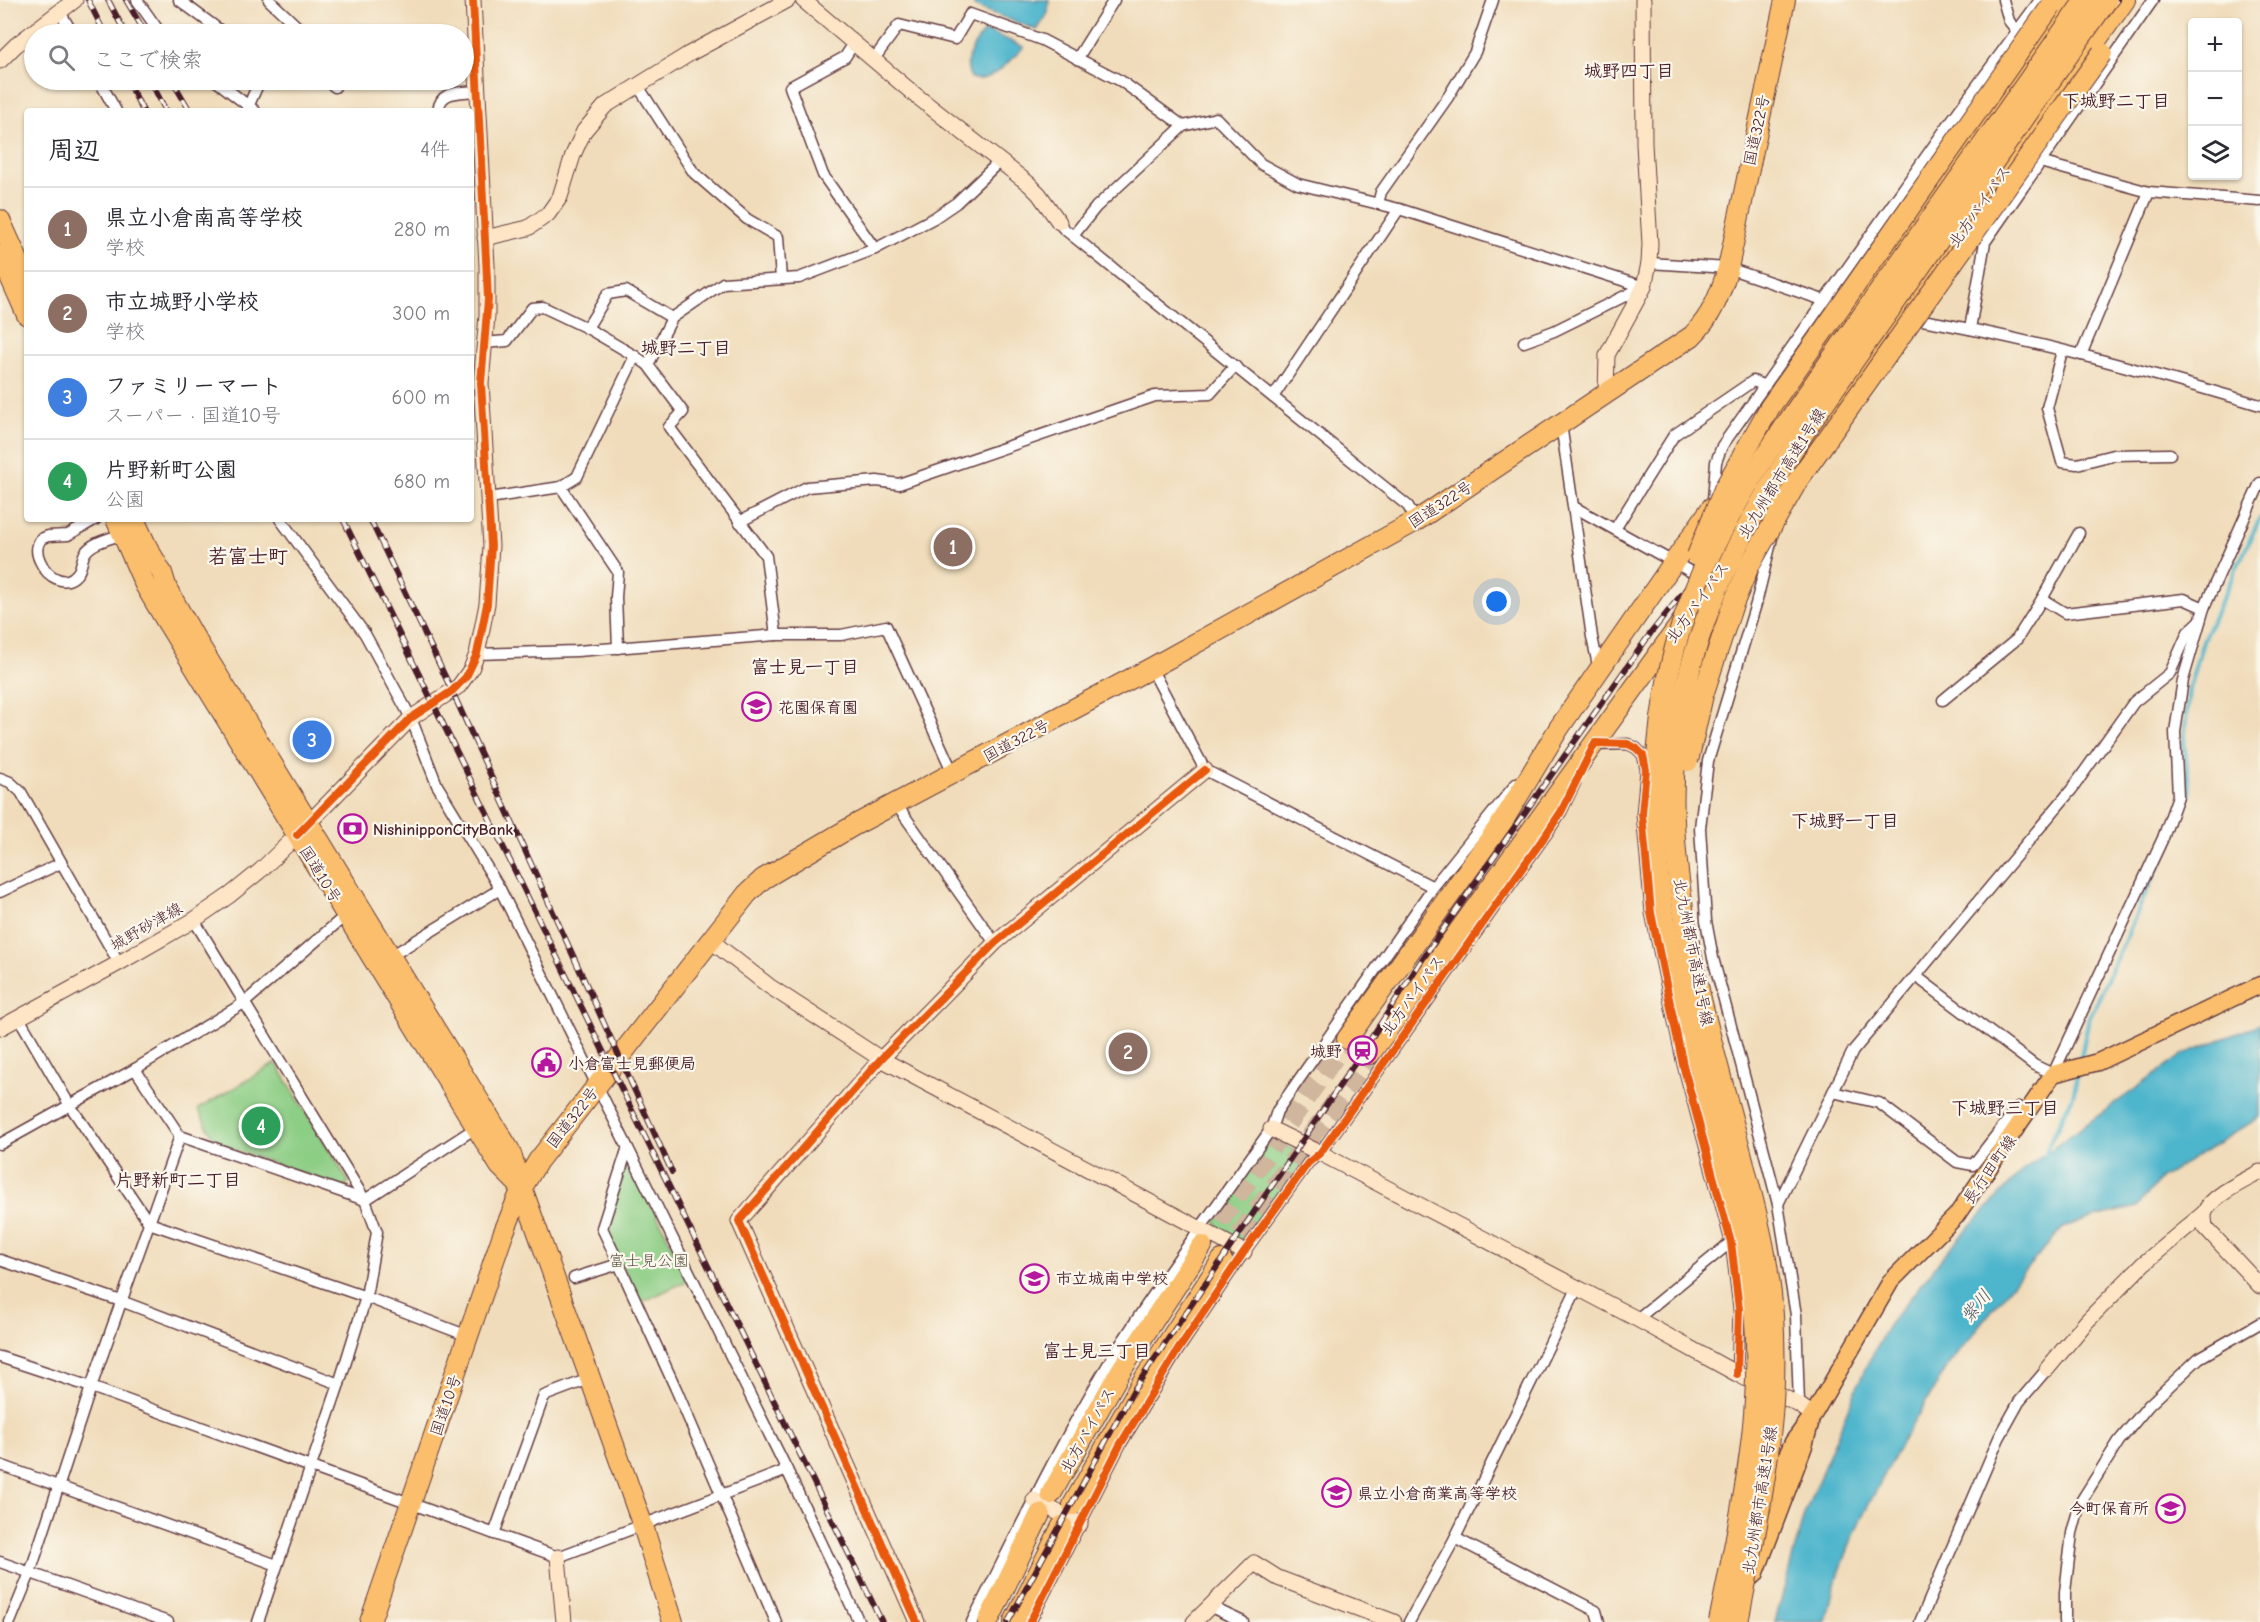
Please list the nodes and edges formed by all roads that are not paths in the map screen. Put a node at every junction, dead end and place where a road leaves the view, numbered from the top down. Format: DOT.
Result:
graph roads {
  1 [pos="75,0"];
  2 [pos="137,0"];
  3 [pos="179,0"];
  4 [pos="269,0"];
  5 [pos="473,0"];
  6 [pos="788,0"];
  7 [pos="803,0"];
  8 [pos="1114,0"];
  9 [pos="1493,0"];
  10 [pos="1643,0"];
  11 [pos="1785,0"];
  12 [pos="2003,0"];
  13 [pos="2085,0"];
  14 [pos="2107,0"];
  15 [pos="2125,0"];
  16 [pos="2133,0"];
  17 [pos="2153,0"];
  18 [pos="2054,2"];
  19 [pos="60,12"];
  20 [pos="44,24"];
  21 [pos="68,24"];
  22 [pos="154,24"];
  23 [pos="211,24"];
  24 [pos="294,24"];
  25 [pos="474,24"];
  26 [pos="474,30"];
  27 [pos="2017,31"];
  28 [pos="24,39"];
  29 [pos="854,43"];
  30 [pos="874,59"];
  31 [pos="1077,59"];
  32 [pos="0,61"];
  33 [pos="638,86"];
  34 [pos="104,90"];
  35 [pos="228,90"];
  36 [pos="257,90"];
  37 [pos="476,91"];
  38 [pos="114,108"];
  39 [pos="251,108"];
  40 [pos="252,108"];
  41 [pos="439,108"];
  42 [pos="1183,126"];
  43 [pos="1000,161"];
  44 [pos="2040,162"];
  45 [pos="2148,192"];
  46 [pos="2260,201"];
  47 [pos="1378,204"];
  48 [pos="1398,209"];
  49 [pos="0,220"];
  50 [pos="1059,222"];
  51 [pos="1073,236"];
  52 [pos="485,238"];
  53 [pos="875,249"];
  54 [pos="0,254"];
  55 [pos="1649,263"];
  56 [pos="1728,268"];
  57 [pos="24,273"];
  58 [pos="781,279"];
  59 [pos="1644,287"];
  60 [pos="1826,301"];
  61 [pos="1854,307"];
  62 [pos="24,308"];
  63 [pos="1900,316"];
  64 [pos="672,318"];
  65 [pos="587,328"];
  66 [pos="1970,329"];
  67 [pos="1524,342"];
  68 [pos="484,343"];
  69 [pos="2062,351"];
  70 [pos="635,356"];
  71 [pos="2081,356"];
  72 [pos="648,365"];
  73 [pos="1235,366"];
  74 [pos="1764,386"];
  75 [pos="1606,394"];
  76 [pos="1273,397"];
  77 [pos="2260,405"];
  78 [pos="1561,424"];
  79 [pos="2170,454"];
  80 [pos="1785,481"];
  81 [pos="2260,483"];
  82 [pos="561,488"];
  83 [pos="489,498"];
  84 [pos="1712,506"];
  85 [pos="1574,507"];
  86 [pos="1416,521"];
  87 [pos="91,522"];
  88 [pos="282,522"];
  89 [pos="739,522"];
  90 [pos="132,523"];
  91 [pos="1615,529"];
  92 [pos="2079,534"];
  93 [pos="1674,563"];
  94 [pos="1711,582"];
  95 [pos="2042,598"];
  96 [pos="1756,604"];
  97 [pos="2204,608"];
  98 [pos="2200,620"];
  99 [pos="776,635"];
  100 [pos="618,648"];
  101 [pos="477,654"];
  102 [pos="1151,668"];
  103 [pos="1599,670"];
  104 [pos="1943,700"];
  105 [pos="411,718"];
  106 [pos="1560,728"];
  107 [pos="1595,743"];
  108 [pos="1656,769"];
  109 [pos="1205,770"];
  110 [pos="952,773"];
  111 [pos="0,778"];
  112 [pos="896,804"];
  113 [pos="303,829"];
  114 [pos="61,863"];
  115 [pos="1433,887"];
  116 [pos="500,889"];
  117 [pos="0,892"];
  118 [pos="346,915"];
  119 [pos="194,920"];
  120 [pos="710,940"];
  121 [pos="995,943"];
  122 [pos="391,956"];
  123 [pos="119,963"];
  124 [pos="1917,977"];
  125 [pos="2260,985"];
  126 [pos="244,1003"];
  127 [pos="1703,1005"];
  128 [pos="19,1018"];
  129 [pos="0,1028"];
  130 [pos="1347,1039"];
  131 [pos="1370,1054"];
  132 [pos="881,1059"];
  133 [pos="135,1069"];
  134 [pos="2053,1074"];
  135 [pos="596,1087"];
  136 [pos="1833,1092"];
  137 [pos="69,1104"];
  138 [pos="2027,1114"];
  139 [pos="477,1127"];
  140 [pos="1271,1129"];
  141 [pos="180,1136"];
  142 [pos="0,1144"];
  143 [pos="627,1150"];
  144 [pos="1320,1153"];
  145 [pos="2260,1172"];
  146 [pos="522,1188"];
  147 [pos="365,1200"];
  148 [pos="1778,1204"];
  149 [pos="2204,1213"];
  150 [pos="149,1223"];
  151 [pos="1202,1237"];
  152 [pos="1731,1242"];
  153 [pos="1244,1252"];
  154 [pos="0,1260"];
  155 [pos="1222,1260"];
  156 [pos="619,1264"];
  157 [pos="574,1278"];
  158 [pos="2260,1286"];
  159 [pos="1577,1288"];
  160 [pos="366,1296"];
  161 [pos="121,1301"];
  162 [pos="1637,1318"];
  163 [pos="2260,1323"];
  164 [pos="468,1336"];
  165 [pos="0,1357"];
  166 [pos="2047,1369"];
  167 [pos="1737,1374"];
  168 [pos="590,1379"];
  169 [pos="339,1384"];
  170 [pos="91,1387"];
  171 [pos="1806,1410"];
  172 [pos="0,1465"];
  173 [pos="310,1466"];
  174 [pos="787,1470"];
  175 [pos="58,1485"];
  176 [pos="721,1495"];
  177 [pos="1042,1503"];
  178 [pos="411,1504"];
  179 [pos="1073,1505"];
  180 [pos="1071,1525"];
  181 [pos="643,1526"];
  182 [pos="494,1534"];
  183 [pos="1455,1538"];
  184 [pos="558,1557"];
  185 [pos="0,1562"];
  186 [pos="277,1565"];
  187 [pos="30,1573"];
  188 [pos="1209,1606"];
  189 [pos="10,1622"];
  190 [pos="168,1622"];
  191 [pos="258,1622"];
  192 [pos="370,1622"];
  193 [pos="564,1622"];
  194 [pos="673,1622"];
  195 [pos="776,1622"];
  196 [pos="859,1622"];
  197 [pos="917,1622"];
  198 [pos="972,1622"];
  199 [pos="988,1622"];
  200 [pos="1014,1622"];
  201 [pos="1030,1622"];
  202 [pos="1194,1622"];
  203 [pos="1243,1622"];
  204 [pos="1394,1622"];
  205 [pos="1409,1622"];
  206 [pos="1599,1622"];
  207 [pos="1719,1622"];
  208 [pos="1725,1622"];
  209 [pos="1738,1622"];
  210 [pos="1742,1622"];
  211 [pos="1920,1622"];
  212 [pos="2065,1622"];
  1 -- 19 [label="street"];
  2 -- 22 [label="street"];
  3 -- 23 [label="street"];
  4 -- 24 [label="street"];
  5 -- 25 [label="street, 城野砂津線"];
  6 -- 33 [label="street"];
  7 -- 29 [label="street"];
  8 -- 31 [label="street"];
  9 -- 47 [label="street"];
  10 -- 55 [label="street"];
  11 -- 56 [label="highway, 国道322号"];
  12 -- 27 [label="street"];
  13 -- 108 [label="highway, 北九州都市高速1号線, bridge"];
  14 -- 127 [label="highway, 北九州都市高速1号線, bridge"];
  15 -- 63 [label="highway, 北方バイパス"];
  16 -- 127 [label="highway, bridge"];
  17 -- 44 [label="street"];
  18 -- 27 [label="street"];
  18 -- 61 [label="highway, 北方バイパス"];
  18 -- 108 [label="highway, bridge"];
  19 -- 20 [label="street"];
  19 -- 21 [label="street"];
  26 -- 37 [label="street, 城野砂津線"];
  27 -- 60 [label="street"];
  28 -- 32 [label="street"];
  29 -- 30 [label="street"];
  29 -- 53 [label="street"];
  30 -- 31 [label="street"];
  30 -- 43 [label="street"];
  31 -- 42 [label="street"];
  33 -- 52 [label="street"];
  33 -- 58 [label="street"];
  34 -- 38 [label="street"];
  35 -- 39 [label="street"];
  36 -- 40 [label="street"];
  37 -- 41 [label="street"];
  37 -- 52 [label="street, 城野砂津線"];
  42 -- 47 [label="street"];
  42 -- 51 [label="street"];
  43 -- 50 [label="street"];
  43 -- 53 [label="street"];
  44 -- 45 [label="street"];
  44 -- 66 [label="street"];
  45 -- 46 [label="street"];
  45 -- 71 [label="street"];
  47 -- 48 [label="street"];
  48 -- 59 [label="street"];
  48 -- 76 [label="street"];
  49 -- 57 [label="highway"];
  50 -- 51 [label="street"];
  51 -- 73 [label="street"];
  52 -- 68 [label="street, 城野砂津線"];
  53 -- 58 [label="street"];
  54 -- 62 [label="highway"];
  55 -- 56 [label="street"];
  55 -- 59 [label="street"];
  56 -- 60 [label="street"];
  56 -- 75 [label="highway, 国道322号"];
  58 -- 64 [label="street"];
  59 -- 67 [label="street"];
  59 -- 75 [label="street"];
  60 -- 61 [label="street"];
  60 -- 74 [label="street"];
  61 -- 63 [label="street"];
  61 -- 84 [label="highway, 北方バイパス"];
  63 -- 66 [label="street"];
  63 -- 80 [label="highway, 北方バイパス"];
  64 -- 65 [label="street"];
  64 -- 72 [label="street"];
  65 -- 68 [label="street"];
  65 -- 70 [label="street"];
  66 -- 69 [label="street"];
  68 -- 83 [label="street, 城野砂津線"];
  69 -- 71 [label="street"];
  69 -- 79 [label="street"];
  70 -- 72 [label="street"];
  70 -- 82 [label="street"];
  71 -- 77 [label="street"];
  72 -- 89 [label="street"];
  73 -- 76 [label="street"];
  73 -- 89 [label="street"];
  74 -- 84 [label="street"];
  74 -- 91 [label="street"];
  75 -- 78 [label="highway, 国道322号"];
  76 -- 86 [label="street"];
  78 -- 85 [label="street"];
  78 -- 86 [label="highway, 国道322号"];
  80 -- 94 [label="highway, 北方バイパス"];
  80 -- 96 [label="street"];
  81 -- 97 [label="street"];
  82 -- 83 [label="street"];
  82 -- 100 [label="street"];
  83 -- 101 [label="street, 城野砂津線"];
  84 -- 93 [label="highway, 北方バイパス"];
  85 -- 91 [label="street"];
  85 -- 103 [label="street"];
  86 -- 102 [label="highway, 国道322号"];
  87 -- 90 [label="street"];
  88 -- 105 [label="street"];
  89 -- 99 [label="street"];
  90 -- 113 [label="highway, 国道10号"];
  91 -- 93 [label="street"];
  92 -- 95 [label="street"];
  93 -- 94 [label="street"];
  93 -- 103 [label="highway, 北方バイパス"];
  94 -- 96 [label="street"];
  94 -- 107 [label="highway, 北方バイパス"];
  95 -- 97 [label="street"];
  95 -- 104 [label="street"];
  96 -- 148 [label="street"];
  97 -- 98 [label="street"];
  98 -- 124 [label="street"];
  98 -- 134 [label="street"];
  99 -- 100 [label="street"];
  99 -- 110 [label="street"];
  100 -- 101 [label="street"];
  101 -- 105 [label="street, 城野砂津線"];
  102 -- 109 [label="street"];
  102 -- 110 [label="highway, 国道322号"];
  103 -- 106 [label="highway, 北方バイパス"];
  105 -- 113 [label="street, 城野砂津線"];
  105 -- 116 [label="street"];
  106 -- 115 [label="street"];
  106 -- 130 [label="highway, 北方バイパス"];
  107 -- 131 [label="highway, 北方バイパス"];
  107 -- 144 [label="street"];
  107 -- 152 [label="street"];
  108 -- 207 [label="highway, 北九州都市高速1号線, bridge"];
  109 -- 115 [label="street"];
  109 -- 121 [label="street"];
  110 -- 112 [label="highway, 国道322号"];
  111 -- 114 [label="street"];
  112 -- 120 [label="highway, 国道322号"];
  112 -- 121 [label="street"];
  113 -- 118 [label="highway, 国道10号"];
  113 -- 119 [label="street, 城野砂津線"];
  113 -- 122 [label="highway, 国道10号"];
  114 -- 117 [label="street"];
  114 -- 123 [label="street"];
  115 -- 140 [label="street"];
  116 -- 122 [label="street"];
  116 -- 135 [label="street"];
  118 -- 126 [label="street"];
  118 -- 139 [label="highway, 国道10号"];
  119 -- 123 [label="street, 城野砂津線"];
  119 -- 126 [label="street"];
  120 -- 132 [label="street"];
  120 -- 135 [label="highway, 国道322号"];
  121 -- 132 [label="street"];
  122 -- 146 [label="highway, 国道10号"];
  123 -- 128 [label="street, 城野砂津線"];
  124 -- 134 [label="street"];
  124 -- 136 [label="street"];
  125 -- 134 [label="main road"];
  126 -- 133 [label="street"];
  126 -- 147 [label="street"];
  127 -- 209 [label="highway, 北九州都市高速1号線, bridge"];
  128 -- 129 [label="street, 城野砂津線"];
  128 -- 137 [label="street"];
  132 -- 151 [label="street"];
  132 -- 197 [label="street"];
  133 -- 137 [label="street"];
  133 -- 141 [label="street"];
  134 -- 138 [label="main road, 長行田町線"];
  135 -- 143 [label="street"];
  135 -- 146 [label="highway, 国道322号"];
  136 -- 138 [label="street"];
  136 -- 148 [label="street"];
  137 -- 142 [label="street"];
  137 -- 150 [label="street"];
  138 -- 171 [label="main road, 長行田町線"];
  139 -- 146 [label="highway, 国道10号"];
  139 -- 147 [label="street"];
  140 -- 144 [label="street"];
  140 -- 151 [label="street"];
  141 -- 147 [label="street"];
  141 -- 150 [label="street"];
  143 -- 156 [label="street"];
  143 -- 174 [label="street"];
  144 -- 153 [label="street"];
  144 -- 159 [label="street"];
  145 -- 149 [label="street"];
  146 -- 164 [label="highway, 国道10号"];
  146 -- 168 [label="highway"];
  147 -- 160 [label="street"];
  148 -- 171 [label="street"];
  149 -- 158 [label="street"];
  149 -- 166 [label="street"];
  150 -- 160 [label="street"];
  150 -- 161 [label="street"];
  151 -- 153 [label="street"];
  151 -- 177 [label="highway, 北方バイパス"];
  152 -- 162 [label="street"];
  152 -- 167 [label="street"];
  153 -- 180 [label="street"];
  154 -- 161 [label="street"];
  155 -- 179 [label="highway, 北方バイパス"];
  156 -- 157 [label="street"];
  156 -- 176 [label="street"];
  159 -- 162 [label="street"];
  159 -- 183 [label="street"];
  160 -- 164 [label="street"];
  160 -- 169 [label="street"];
  161 -- 169 [label="street"];
  161 -- 170 [label="street"];
  162 -- 167 [label="street"];
  163 -- 212 [label="street"];
  164 -- 178 [label="highway, 国道10号"];
  165 -- 170 [label="street"];
  166 -- 211 [label="street"];
  167 -- 171 [label="street"];
  168 -- 181 [label="highway"];
  168 -- 182 [label="street"];
  169 -- 173 [label="street"];
  170 -- 173 [label="street"];
  170 -- 175 [label="street"];
  171 -- 208 [label="main road, 長行田町線"];
  171 -- 210 [label="main road, 長行田町線"];
  172 -- 175 [label="street"];
  173 -- 178 [label="street"];
  173 -- 186 [label="street"];
  174 -- 176 [label="street"];
  174 -- 196 [label="street"];
  175 -- 186 [label="street"];
  175 -- 187 [label="street"];
  176 -- 181 [label="street"];
  176 -- 195 [label="street"];
  177 -- 180 [label="street"];
  177 -- 198 [label="street"];
  177 -- 199 [label="highway, 北方バイパス"];
  178 -- 182 [label="street"];
  178 -- 192 [label="highway, 国道10号"];
  180 -- 200 [label="highway"];
  180 -- 201 [label="street"];
  181 -- 184 [label="street"];
  181 -- 194 [label="highway"];
  182 -- 184 [label="street"];
  183 -- 205 [label="street"];
  183 -- 206 [label="street"];
  184 -- 193 [label="street"];
  185 -- 187 [label="street"];
  186 -- 191 [label="street"];
  187 -- 189 [label="street"];
  187 -- 190 [label="street"];
  188 -- 202 [label="street"];
  188 -- 203 [label="street"];
  188 -- 204 [label="street"];
}
